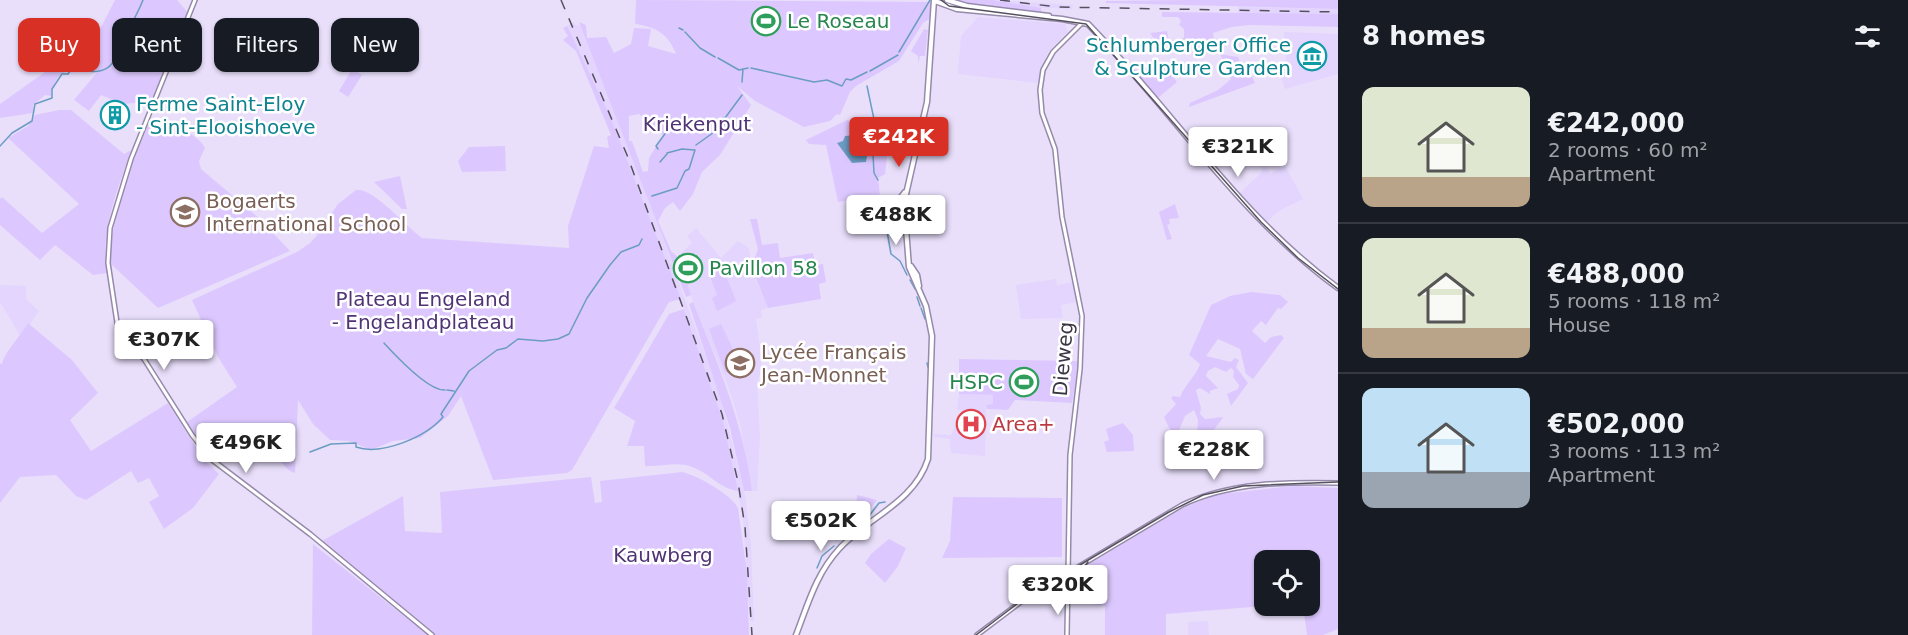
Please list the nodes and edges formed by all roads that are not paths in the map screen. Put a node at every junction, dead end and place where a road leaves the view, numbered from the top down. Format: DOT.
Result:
graph roads {
  1 [pos="195,0"];
  2 [pos="946,0"];
  3 [pos="936,3"];
  4 [pos="1068,20"];
  5 [pos="1083,22"];
  6 [pos="1075,30"];
  7 [pos="1338,288"];
  8 [pos="1338,483"];
  9 [pos="1069,572"];
  10 [pos="432,635"];
  11 [pos="796,635"];
  12 [pos="977,635"];
  13 [pos="1067,635"];
  1 -- 10 [label="street"];
  2 -- 3 [label="main road"];
  2 -- 4 [label="main road"];
  3 -- 4 [label="main road"];
  3 -- 11 [label="main road"];
  4 -- 5 [label="main road"];
  4 -- 6 [label="street"];
  5 -- 6 [label="street, Dieweg"];
  5 -- 7 [label="main road"];
  6 -- 9 [label="street, Dieweg"];
  8 -- 9 [label="street"];
  9 -- 12 [label="street"];
  9 -- 13 [label="street, Dieweg"];
}
